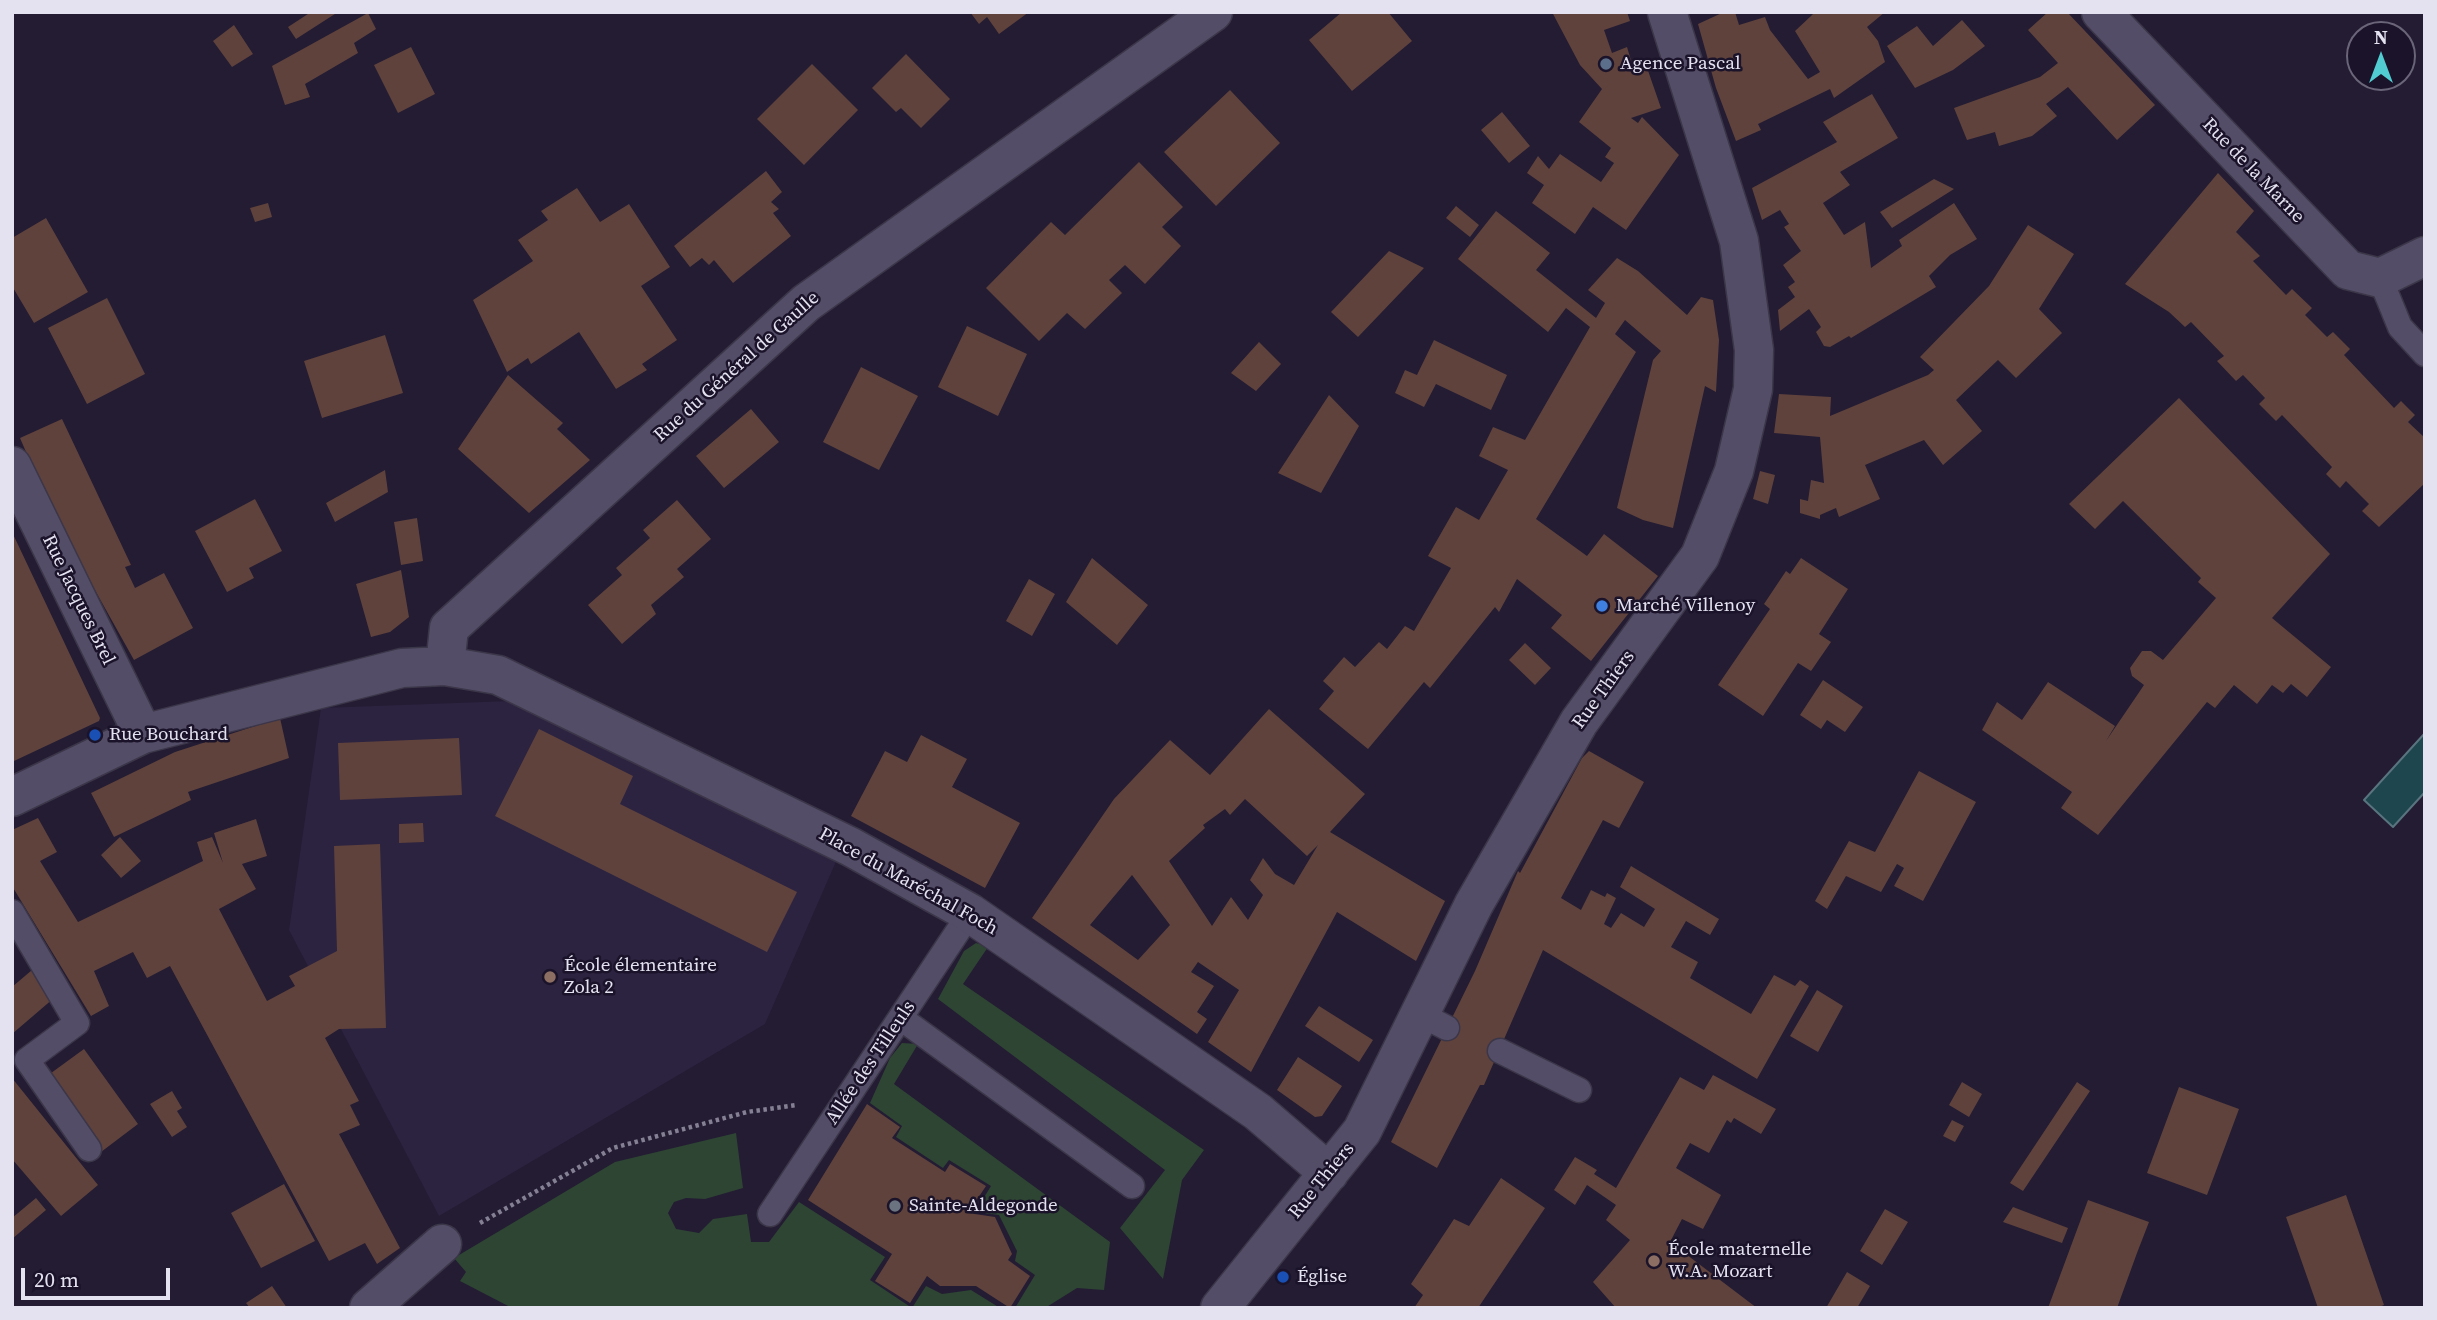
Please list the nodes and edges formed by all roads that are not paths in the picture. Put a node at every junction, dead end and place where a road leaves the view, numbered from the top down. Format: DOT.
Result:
graph roads {
  1 [pos="1213,12"];
  2 [pos="1667,12"];
  3 [pos="2101,12"];
  4 [pos="2425,256"];
  5 [pos="2380,278"];
  6 [pos="2425,354"];
  7 [pos="12,466"];
  8 [pos="445,666"];
  9 [pos="143,734"];
  10 [pos="12,797"];
  11 [pos="12,912"];
  12 [pos="970,913"];
  13 [pos="19,941"];
  14 [pos="902,1018"];
  15 [pos="1500,1051"];
  16 [pos="1579,1090"];
  17 [pos="89,1149"];
  18 [pos="1329,1173"];
  19 [pos="1132,1186"];
  20 [pos="771,1214"];
  21 [pos="442,1244"];
  22 [pos="369,1308"];
  23 [pos="1220,1308"];
  1 -- 8 [label="street, Rue du Général de Gaulle"];
  2 -- 18 [label="street, Rue Thiers"];
  3 -- 5 [label="street, Rue de la Marne"];
  4 -- 5 [label="street"];
  5 -- 6 [label="lane"];
  7 -- 9 [label="street, Rue Jacques Brel"];
  8 -- 9 [label="street"];
  8 -- 12 [label="street, Place du Maréchal Foch"];
  9 -- 10 [label="street"];
  11 -- 13 [label="lane"];
  12 -- 14 [label="lane, Allée des Tilleuls"];
  12 -- 18 [label="street, Place du Maréchal Foch"];
  13 -- 17 [label="lane"];
  14 -- 19 [label="lane"];
  14 -- 20 [label="lane, Allée des Tilleuls"];
  15 -- 16 [label="lane"];
  18 -- 23 [label="street, Rue Thiers"];
  21 -- 22 [label="street"];
}
